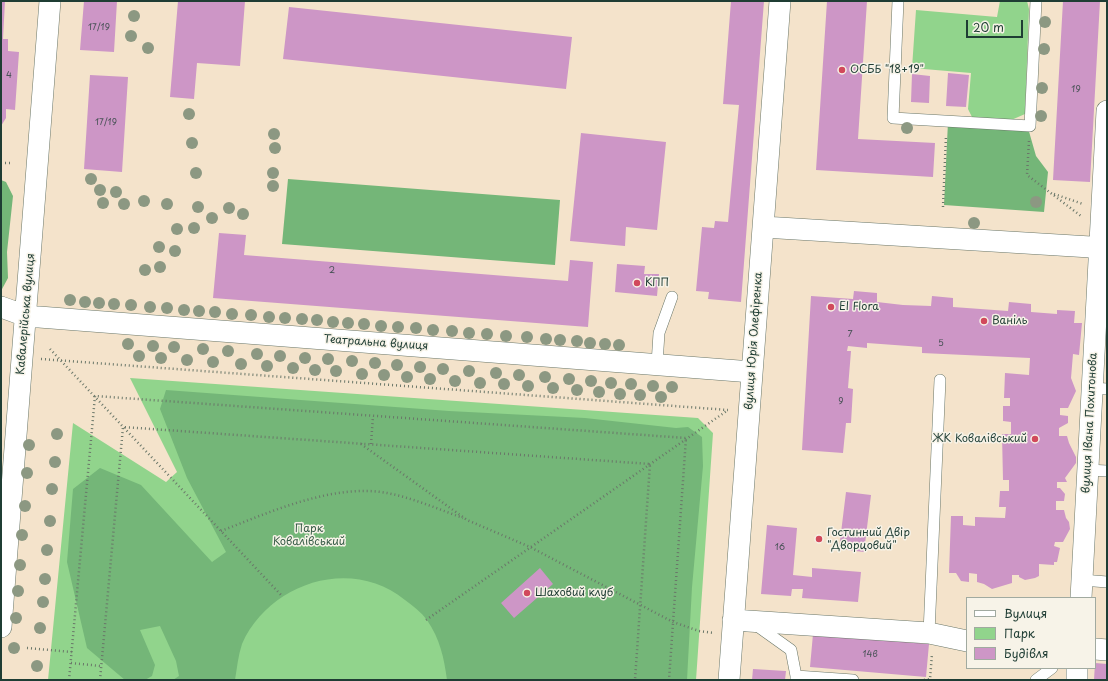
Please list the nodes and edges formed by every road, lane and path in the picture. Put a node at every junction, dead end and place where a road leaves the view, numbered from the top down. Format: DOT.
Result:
graph roads {
  1 [pos="50,1"];
  2 [pos="780,1"];
  3 [pos="898,1"];
  4 [pos="1036,1"];
  5 [pos="1107,111"];
  6 [pos="947,121"];
  7 [pos="1030,126"];
  8 [pos="1106,149"];
  9 [pos="1,163"];
  10 [pos="10,164"];
  11 [pos="1051,193"];
  12 [pos="943,207"];
  13 [pos="1091,217"];
  14 [pos="763,227"];
  15 [pos="1103,248"];
  16 [pos="672,297"];
  17 [pos="1102,298"];
  18 [pos="1,307"];
  19 [pos="26,316"];
  20 [pos="50,349"];
  21 [pos="40,359"];
  22 [pos="61,361"];
  23 [pos="657,364"];
  24 [pos="752,372"];
  25 [pos="940,380"];
  26 [pos="1100,388"];
  27 [pos="750,394"];
  28 [pos="95,396"];
  29 [pos="728,410"];
  30 [pos="374,416"];
  31 [pos="123,427"];
  32 [pos="686,438"];
  33 [pos="360,443"];
  34 [pos="371,444"];
  35 [pos="650,464"];
  36 [pos="1097,471"];
  37 [pos="467,520"];
  38 [pos="221,531"];
  39 [pos="530,547"];
  40 [pos="1107,582"];
  41 [pos="1082,589"];
  42 [pos="282,596"];
  43 [pos="640,603"];
  44 [pos="426,620"];
  45 [pos="673,622"];
  46 [pos="739,625"];
  47 [pos="1,627"];
  48 [pos="931,641"];
  49 [pos="966,641"];
  50 [pos="27,648"];
  51 [pos="1096,649"];
  52 [pos="1107,650"];
  53 [pos="72,652"];
  54 [pos="71,663"];
  55 [pos="101,666"];
  56 [pos="1051,669"];
  57 [pos="1077,669"];
  58 [pos="796,678"];
  59 [pos="69,680"];
  60 [pos="100,680"];
  61 [pos="636,680"];
  62 [pos="669,680"];
  63 [pos="728,680"];
  64 [pos="853,680"];
  65 [pos="924,680"];
  66 [pos="1036,680"];
  67 [pos="1077,680"];
  1 -- 19 [label="street, Кавалерійська вулиця"];
  2 -- 14 [label="street, вулиця Юрія Олефіренка"];
  3 -- 6 [label="lane"];
  4 -- 7 [label="lane"];
  5 -- 8 [label="street, вулиця Івана Похитонова"];
  6 -- 7 [label="lane"];
  6 -- 12 [label="path"];
  7 -- 11 [label="path"];
  8 -- 13 [label="street, вулиця Івана Похитонова"];
  9 -- 10 [label="path"];
  11 -- 13 [label="path"];
  11 -- 13 [label="path"];
  13 -- 15 [label="street, вулиця Івана Похитонова"];
  14 -- 15 [label="street"];
  14 -- 24 [label="street, вулиця Юрія Олефіренка"];
  15 -- 17 [label="street, вулиця Івана Похитонова"];
  16 -- 23 [label="lane"];
  17 -- 26 [label="street, вулиця Івана Похитонова"];
  18 -- 19 [label="street, Театральна вулиця"];
  19 -- 23 [label="street, Театральна вулиця"];
  19 -- 47 [label="street, Кавалерійська вулиця"];
  20 -- 22 [label="path"];
  21 -- 22 [label="path"];
  22 -- 28 [label="path"];
  22 -- 29 [label="path"];
  23 -- 24 [label="street, Театральна вулиця"];
  24 -- 27 [label="street, вулиця Юрія Олефіренка"];
  25 -- 48 [label="lane"];
  26 -- 36 [label="street, вулиця Івана Похитонова"];
  27 -- 29 [label="path"];
  27 -- 46 [label="street, вулиця Юрія Олефіренка"];
  28 -- 30 [label="path"];
  28 -- 31 [label="path"];
  28 -- 53 [label="path"];
  29 -- 32 [label="path"];
  30 -- 32 [label="path"];
  30 -- 34 [label="path"];
  31 -- 33 [label="path"];
  31 -- 38 [label="path"];
  31 -- 55 [label="path"];
  32 -- 35 [label="path"];
  32 -- 45 [label="path"];
  33 -- 34 [label="path"];
  33 -- 37 [label="path"];
  34 -- 35 [label="path"];
  35 -- 39 [label="path"];
  35 -- 43 [label="path"];
  36 -- 41 [label="street, вулиця Івана Похитонова"];
  37 -- 38 [label="path"];
  37 -- 39 [label="path"];
  38 -- 42 [label="path"];
  39 -- 43 [label="path"];
  39 -- 44 [label="path"];
  40 -- 41 [label="lane"];
  43 -- 45 [label="path"];
  43 -- 61 [label="path"];
  45 -- 46 [label="path"];
  45 -- 62 [label="path"];
  46 -- 48 [label="street"];
  46 -- 58 [label="lane"];
  46 -- 63 [label="street, вулиця Юрія Олефіренка"];
  48 -- 49 [label="street"];
  48 -- 65 [label="path"];
  50 -- 53 [label="path"];
  51 -- 52 [label="street"];
  53 -- 54 [label="path"];
  54 -- 55 [label="path"];
  54 -- 59 [label="path"];
  55 -- 60 [label="path"];
  56 -- 66 [label="lane"];
  57 -- 67 [label="street"];
  58 -- 64 [label="lane"];
}
